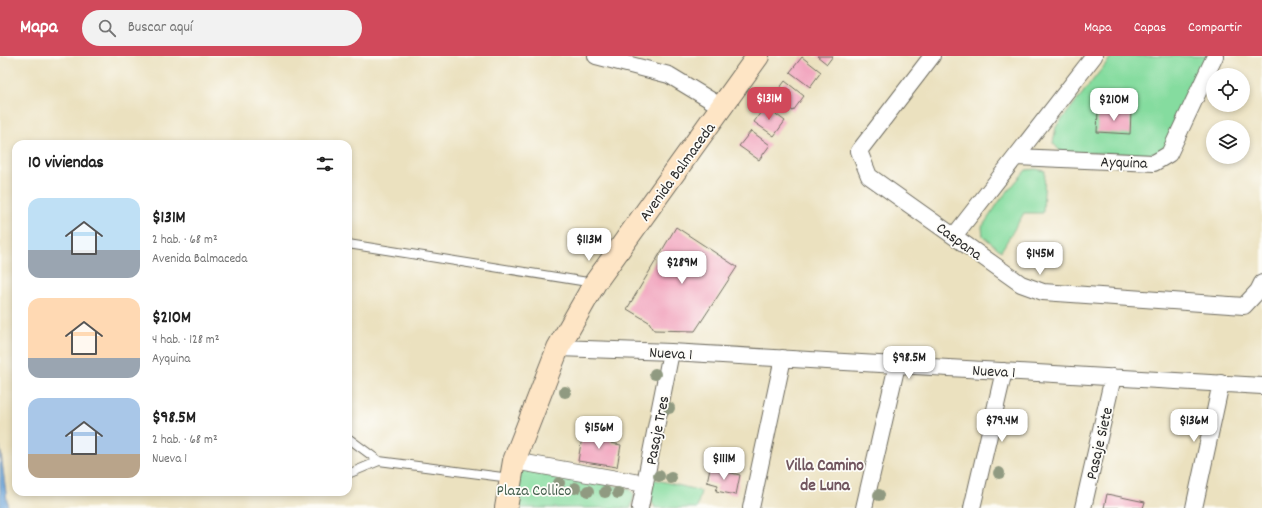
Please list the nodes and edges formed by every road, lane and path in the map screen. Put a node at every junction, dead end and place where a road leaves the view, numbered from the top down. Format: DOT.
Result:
graph roads {
  1 [pos="596,56"];
  2 [pos="758,56"];
  3 [pos="932,56"];
  4 [pos="1094,56"];
  5 [pos="1215,56"];
  6 [pos="722,107"];
  7 [pos="1016,157"];
  8 [pos="954,236"];
  9 [pos="352,245"];
  10 [pos="595,283"];
  11 [pos="1262,284"];
  12 [pos="558,348"];
  13 [pos="671,352"];
  14 [pos="783,358"];
  15 [pos="897,365"];
  16 [pos="1004,371"];
  17 [pos="1113,377"];
  18 [pos="1221,383"];
  19 [pos="1262,386"];
  20 [pos="352,441"];
  21 [pos="380,461"];
  22 [pos="512,470"];
  23 [pos="352,472"];
  24 [pos="645,484"];
  25 [pos="506,508"];
  26 [pos="640,508"];
  27 [pos="751,508"];
  28 [pos="864,508"];
  29 [pos="972,508"];
  30 [pos="1083,508"];
  31 [pos="1194,508"];
  1 -- 6 [label="street"];
  2 -- 6 [label="main road, Avenida Balmaceda"];
  3 -- 8 [label="street, Caspana"];
  4 -- 7 [label="street"];
  5 -- 7 [label="street, Ayquina"];
  6 -- 10 [label="main road, Avenida Balmaceda"];
  7 -- 8 [label="street"];
  8 -- 11 [label="street, Caspana"];
  9 -- 10 [label="lane"];
  10 -- 12 [label="main road, Avenida Balmaceda"];
  12 -- 13 [label="street, Nueva 1"];
  12 -- 22 [label="main road, Avenida Balmaceda"];
  13 -- 14 [label="street, Nueva 1"];
  13 -- 24 [label="street, Pasaje Tres"];
  14 -- 15 [label="street, Nueva 1"];
  14 -- 27 [label="street"];
  15 -- 16 [label="street, Nueva 1"];
  15 -- 28 [label="street"];
  16 -- 17 [label="street, Nueva 1"];
  16 -- 29 [label="street"];
  17 -- 18 [label="street, Nueva 1"];
  17 -- 30 [label="street, Pasaje Siete"];
  18 -- 19 [label="street, Nueva 1"];
  18 -- 31 [label="street"];
  20 -- 21 [label="lane"];
  21 -- 22 [label="lane"];
  21 -- 23 [label="lane"];
  22 -- 24 [label="street"];
  22 -- 25 [label="main road, Avenida Balmaceda"];
  24 -- 26 [label="street, Pasaje Tres"];
}
